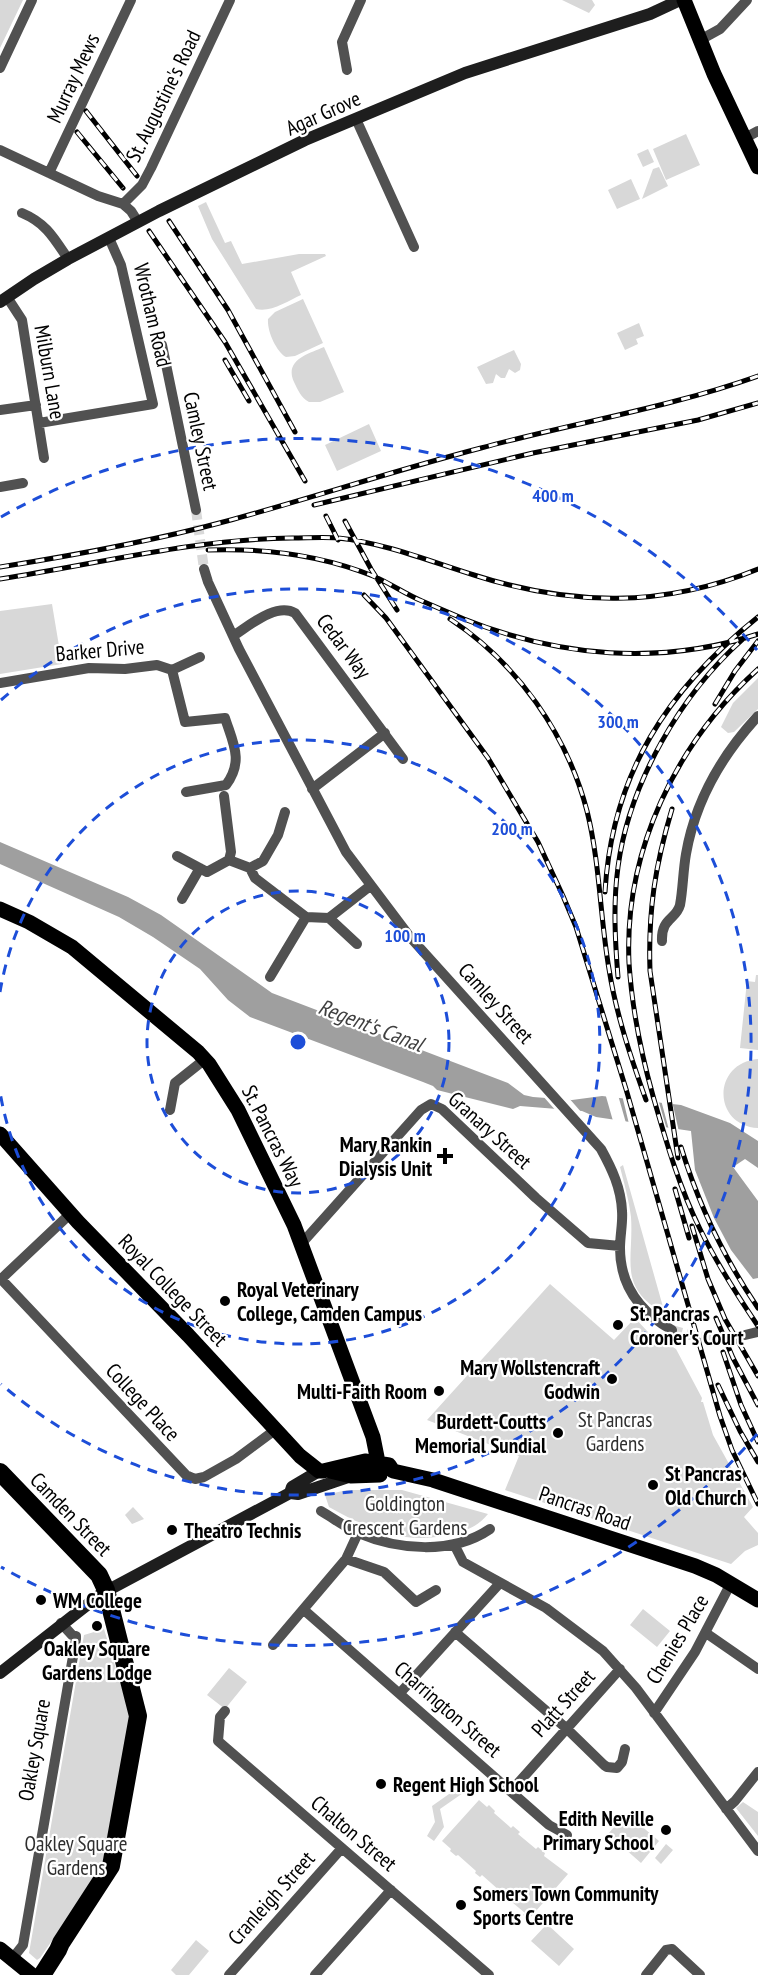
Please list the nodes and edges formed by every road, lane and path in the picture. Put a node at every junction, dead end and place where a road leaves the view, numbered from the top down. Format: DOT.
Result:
graph roads {
  1 [pos="32,0"];
  2 [pos="131,0"];
  3 [pos="230,0"];
  4 [pos="361,0"];
  5 [pos="682,0"];
  6 [pos="747,0"];
  7 [pos="700,40"];
  8 [pos="0,68"];
  9 [pos="347,70"];
  10 [pos="356,119"];
  11 [pos="751,135"];
  12 [pos="0,150"];
  13 [pos="758,167"];
  14 [pos="50,173"];
  15 [pos="118,202"];
  16 [pos="22,213"];
  17 [pos="133,225"];
  18 [pos="109,238"];
  19 [pos="414,247"];
  20 [pos="68,259"];
  21 [pos="4,300"];
  22 [pos="162,345"];
  23 [pos="36,405"];
  24 [pos="0,410"];
  25 [pos="39,423"];
  26 [pos="44,458"];
  27 [pos="24,483"];
  28 [pos="0,487"];
  29 [pos="196,510"];
  30 [pos="204,569"];
  31 [pos="233,636"];
  32 [pos="200,657"];
  33 [pos="172,670"];
  34 [pos="0,683"];
  35 [pos="758,716"];
  36 [pos="385,733"];
  37 [pos="403,759"];
  38 [pos="312,789"];
  39 [pos="224,791"];
  40 [pos="186,792"];
  41 [pos="285,812"];
  42 [pos="177,856"];
  43 [pos="229,860"];
  44 [pos="200,868"];
  45 [pos="250,868"];
  46 [pos="370,886"];
  47 [pos="182,899"];
  48 [pos="0,909"];
  49 [pos="306,917"];
  50 [pos="329,918"];
  51 [pos="662,941"];
  52 [pos="357,944"];
  53 [pos="270,977"];
  54 [pos="204,1060"];
  55 [pos="170,1110"];
  56 [pos="0,1134"];
  57 [pos="70,1214"];
  58 [pos="302,1243"];
  59 [pos="620,1246"];
  60 [pos="2,1275"];
  61 [pos="672,1330"];
  62 [pos="757,1332"];
  63 [pos="745,1335"];
  64 [pos="275,1430"];
  65 [pos="374,1468"];
  66 [pos="324,1471"];
  67 [pos="0,1472"];
  68 [pos="351,1476"];
  69 [pos="290,1493"];
  70 [pos="321,1511"];
  71 [pos="490,1529"];
  72 [pos="358,1533"];
  73 [pos="454,1544"];
  74 [pos="346,1559"];
  75 [pos="500,1583"];
  76 [pos="731,1583"];
  77 [pos="106,1590"];
  78 [pos="436,1590"];
  79 [pos="758,1600"];
  80 [pos="304,1610"];
  81 [pos="62,1623"];
  82 [pos="455,1632"];
  83 [pos="706,1633"];
  84 [pos="273,1645"];
  85 [pos="620,1669"];
  86 [pos="758,1669"];
  87 [pos="0,1672"];
  88 [pos="400,1693"];
  89 [pos="225,1711"];
  90 [pos="654,1713"];
  91 [pos="566,1728"];
  92 [pos="625,1749"];
  93 [pos="758,1772"];
  94 [pos="511,1791"];
  95 [pos="726,1809"];
  96 [pos="567,1835"];
  97 [pos="342,1848"];
  98 [pos="758,1851"];
  99 [pos="391,1890"];
  100 [pos="0,1949"];
  101 [pos="12,1959"];
  102 [pos="32,1975"];
  103 [pos="42,1975"];
  104 [pos="229,1975"];
  105 [pos="315,1975"];
  106 [pos="489,1975"];
  107 [pos="646,1975"];
  108 [pos="700,1975"];
  1 -- 8 [label="street"];
  2 -- 14 [label="street, Murray Mews"];
  3 -- 15 [label="street, St. Augustine's Road"];
  4 -- 9 [label="street"];
  5 -- 7 [label="main road"];
  5 -- 10 [label="street, Agar Grove"];
  6 -- 7 [label="street"];
  7 -- 11 [label="main road"];
  10 -- 17 [label="street, Agar Grove"];
  10 -- 19 [label="street"];
  11 -- 13 [label="main road"];
  12 -- 14 [label="street"];
  14 -- 15 [label="street"];
  15 -- 17 [label="street"];
  16 -- 20 [label="street"];
  17 -- 18 [label="street, Agar Grove"];
  18 -- 20 [label="street, Agar Grove"];
  18 -- 25 [label="street, Wrotham Road"];
  20 -- 21 [label="street, Agar Grove"];
  21 -- 23 [label="street, Milburn Lane"];
  22 -- 29 [label="street, Camley Street"];
  23 -- 24 [label="street"];
  23 -- 25 [label="street, Milburn Lane"];
  25 -- 26 [label="street, Milburn Lane"];
  27 -- 28 [label="street"];
  30 -- 31 [label="street, Camley Street"];
  31 -- 36 [label="street, Cedar Way"];
  31 -- 38 [label="street, Camley Street"];
  32 -- 33 [label="street, Barker Drive"];
  33 -- 34 [label="street, Barker Drive"];
  33 -- 39 [label="street"];
  35 -- 51 [label="street"];
  36 -- 37 [label="street, Cedar Way"];
  36 -- 38 [label="street"];
  38 -- 46 [label="street, Camley Street"];
  39 -- 40 [label="street"];
  39 -- 43 [label="street"];
  41 -- 45 [label="street"];
  42 -- 44 [label="street"];
  43 -- 44 [label="street"];
  43 -- 45 [label="street"];
  44 -- 47 [label="street"];
  45 -- 49 [label="street"];
  46 -- 50 [label="street"];
  46 -- 59 [label="street, Camley Street"];
  48 -- 54 [label="main road, St. Pancras Way"];
  49 -- 50 [label="street"];
  49 -- 53 [label="street"];
  50 -- 52 [label="street"];
  54 -- 55 [label="street"];
  54 -- 58 [label="main road, St. Pancras Way"];
  56 -- 57 [label="main road, Royal College Street"];
  57 -- 60 [label="street"];
  57 -- 64 [label="main road, Royal College Street"];
  58 -- 59 [label="street, Granary Street"];
  58 -- 65 [label="main road, St. Pancras Way"];
  59 -- 61 [label="street, Camley Street"];
  60 -- 64 [label="street, College Place"];
  62 -- 63 [label="street"];
  64 -- 66 [label="main road, Royal College Street"];
  65 -- 66 [label="main road"];
  65 -- 68 [label="main road"];
  65 -- 76 [label="main road, Pancras Road"];
  66 -- 68 [label="main road"];
  66 -- 69 [label="street"];
  67 -- 77 [label="highway, Camden Street"];
  68 -- 69 [label="street"];
  69 -- 77 [label="street"];
  70 -- 72 [label="street"];
  71 -- 73 [label="street"];
  72 -- 73 [label="street"];
  72 -- 74 [label="street"];
  73 -- 75 [label="street"];
  74 -- 78 [label="street"];
  74 -- 80 [label="street"];
  75 -- 82 [label="street"];
  75 -- 85 [label="street"];
  76 -- 79 [label="main road, Pancras Road"];
  76 -- 83 [label="street, Chenies Place"];
  77 -- 81 [label="street"];
  77 -- 103 [label="highway"];
  80 -- 84 [label="street"];
  80 -- 88 [label="street, Charrington Street"];
  81 -- 87 [label="street"];
  81 -- 101 [label="street, Oakley Square"];
  82 -- 88 [label="street"];
  82 -- 91 [label="street"];
  83 -- 86 [label="street"];
  83 -- 90 [label="street, Chenies Place"];
  85 -- 90 [label="street"];
  85 -- 91 [label="street, Platt Street"];
  88 -- 94 [label="street, Charrington Street"];
  89 -- 97 [label="street, Chalton Street"];
  90 -- 95 [label="street"];
  91 -- 92 [label="street"];
  91 -- 94 [label="street, Platt Street"];
  93 -- 95 [label="street"];
  94 -- 96 [label="street, Charrington Street"];
  95 -- 98 [label="street"];
  97 -- 99 [label="street, Chalton Street"];
  97 -- 104 [label="street, Cranleigh Street"];
  99 -- 105 [label="street"];
  99 -- 106 [label="street, Chalton Street"];
  100 -- 101 [label="main road"];
  101 -- 102 [label="main road"];
  107 -- 108 [label="street"];
}
